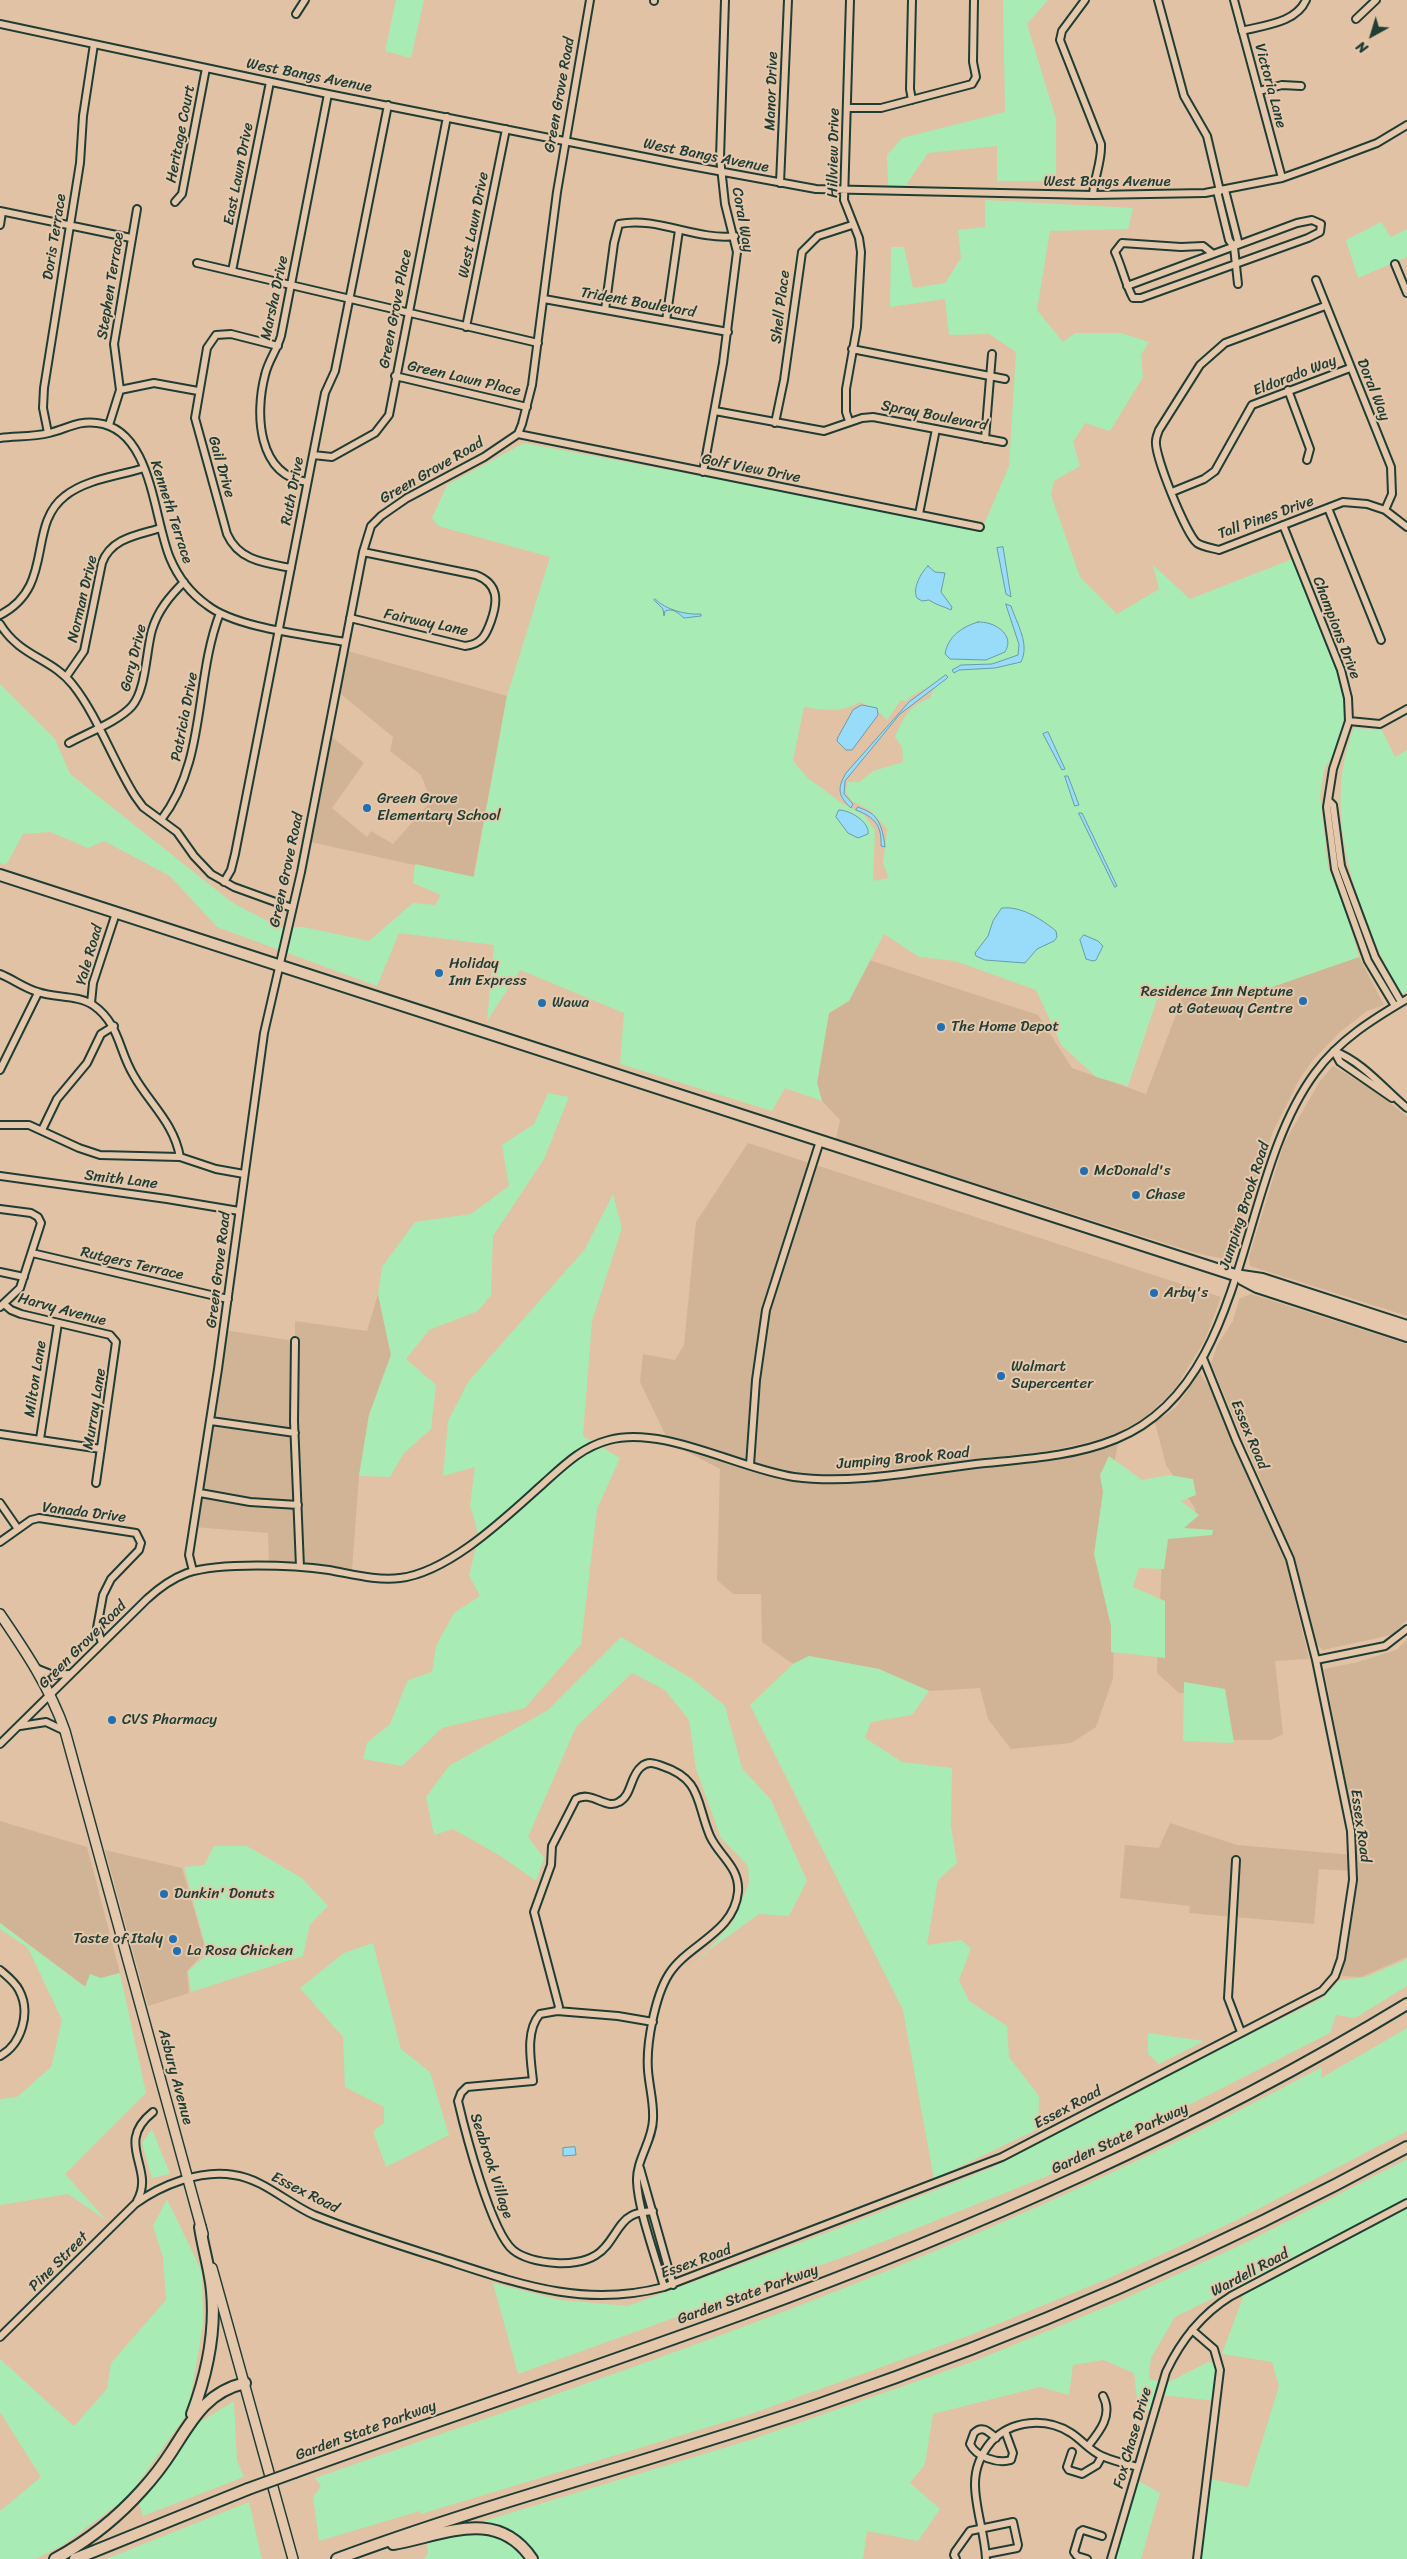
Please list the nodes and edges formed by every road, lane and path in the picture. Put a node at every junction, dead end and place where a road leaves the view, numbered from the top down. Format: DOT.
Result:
graph roads {
  1 [pos="305,0"];
  2 [pos="590,0"];
  3 [pos="725,0"];
  4 [pos="788,0"];
  5 [pos="850,0"];
  6 [pos="912,0"];
  7 [pos="974,0"];
  8 [pos="1085,0"];
  9 [pos="1158,0"];
  10 [pos="1234,0"];
  11 [pos="1306,0"];
  12 [pos="1376,0"];
  13 [pos="296,14"];
  14 [pos="1356,19"];
  15 [pos="0,24"];
  16 [pos="1242,30"];
  17 [pos="94,44"];
  18 [pos="206,68"];
  19 [pos="270,82"];
  20 [pos="1301,86"];
  21 [pos="1258,91"];
  22 [pos="328,94"];
  23 [pos="912,100"];
  24 [pos="388,105"];
  25 [pos="847,108"];
  26 [pos="447,117"];
  27 [pos="1407,125"];
  28 [pos="506,129"];
  29 [pos="565,140"];
  30 [pos="722,171"];
  31 [pos="1282,178"];
  32 [pos="780,183"];
  33 [pos="844,190"];
  34 [pos="1221,191"];
  35 [pos="1093,195"];
  36 [pos="175,202"];
  37 [pos="137,208"];
  38 [pos="1,212"];
  39 [pos="0,225"];
  40 [pos="852,225"];
  41 [pos="70,226"];
  42 [pos="679,230"];
  43 [pos="735,236"];
  44 [pos="131,238"];
  45 [pos="1234,247"];
  46 [pos="1213,254"];
  47 [pos="197,262"];
  48 [pos="1234,263"];
  49 [pos="1394,264"];
  50 [pos="232,271"];
  51 [pos="1316,280"];
  52 [pos="1238,284"];
  53 [pos="290,285"];
  54 [pos="1127,286"];
  55 [pos="1407,293"];
  56 [pos="349,298"];
  57 [pos="544,299"];
  58 [pos="1325,306"];
  59 [pos="605,310"];
  60 [pos="408,312"];
  61 [pos="666,321"];
  62 [pos="466,327"];
  63 [pos="728,332"];
  64 [pos="538,343"];
  65 [pos="278,346"];
  66 [pos="852,349"];
  67 [pos="992,354"];
  68 [pos="1350,368"];
  69 [pos="395,376"];
  70 [pos="990,376"];
  71 [pos="1005,379"];
  72 [pos="120,390"];
  73 [pos="1288,390"];
  74 [pos="198,391"];
  75 [pos="527,408"];
  76 [pos="715,411"];
  77 [pos="849,421"];
  78 [pos="775,423"];
  79 [pos="109,425"];
  80 [pos="936,430"];
  81 [pos="48,433"];
  82 [pos="518,434"];
  83 [pos="0,438"];
  84 [pos="985,439"];
  85 [pos="1003,442"];
  86 [pos="313,455"];
  87 [pos="1307,460"];
  88 [pos="144,468"];
  89 [pos="702,472"];
  90 [pos="307,482"];
  91 [pos="1172,492"];
  92 [pos="1328,508"];
  93 [pos="1385,510"];
  94 [pos="919,514"];
  95 [pos="1283,525"];
  96 [pos="980,526"];
  97 [pos="1407,527"];
  98 [pos="161,528"];
  99 [pos="363,552"];
  100 [pos="291,568"];
  101 [pos="184,582"];
  102 [pos="220,613"];
  103 [pos="0,615"];
  104 [pos="350,618"];
  105 [pos="0,624"];
  106 [pos="278,629"];
  107 [pos="1381,640"];
  108 [pos="345,642"];
  109 [pos="66,677"];
  110 [pos="1407,709"];
  111 [pos="1349,721"];
  112 [pos="97,727"];
  113 [pos="69,743"];
  114 [pos="161,820"];
  115 [pos="0,875"];
  116 [pos="224,882"];
  117 [pos="292,908"];
  118 [pos="116,913"];
  119 [pos="1374,963"];
  120 [pos="279,964"];
  121 [pos="0,974"];
  122 [pos="38,993"];
  123 [pos="1404,1001"];
  124 [pos="91,1004"];
  125 [pos="1395,1006"];
  126 [pos="114,1026"];
  127 [pos="1334,1051"];
  128 [pos="0,1070"];
  129 [pos="1404,1106"];
  130 [pos="0,1125"];
  131 [pos="42,1130"];
  132 [pos="820,1141"];
  133 [pos="180,1157"];
  134 [pos="244,1174"];
  135 [pos="0,1176"];
  136 [pos="0,1209"];
  137 [pos="239,1211"];
  138 [pos="32,1253"];
  139 [pos="0,1272"];
  140 [pos="1235,1275"];
  141 [pos="24,1277"];
  142 [pos="228,1299"];
  143 [pos="2,1305"];
  144 [pos="58,1323"];
  145 [pos="1407,1326"];
  146 [pos="1407,1336"];
  147 [pos="114,1339"];
  148 [pos="295,1341"];
  149 [pos="1203,1358"];
  150 [pos="211,1421"];
  151 [pos="295,1433"];
  152 [pos="0,1434"];
  153 [pos="40,1439"];
  154 [pos="101,1449"];
  155 [pos="750,1465"];
  156 [pos="96,1483"];
  157 [pos="200,1493"];
  158 [pos="0,1503"];
  159 [pos="298,1505"];
  160 [pos="18,1529"];
  161 [pos="0,1542"];
  162 [pos="300,1567"];
  163 [pos="192,1571"];
  164 [pos="0,1614"];
  165 [pos="1407,1629"];
  166 [pos="102,1643"];
  167 [pos="1316,1660"];
  168 [pos="38,1669"];
  169 [pos="68,1674"];
  170 [pos="51,1694"];
  171 [pos="19,1726"];
  172 [pos="65,1731"];
  173 [pos="0,1744"];
  174 [pos="1236,1860"];
  175 [pos="0,1970"];
  176 [pos="1407,2004"];
  177 [pos="557,2011"];
  178 [pos="653,2022"];
  179 [pos="1241,2032"];
  180 [pos="0,2056"];
  181 [pos="153,2112"];
  182 [pos="1407,2148"];
  183 [pos="640,2166"];
  184 [pos="188,2180"];
  185 [pos="1407,2203"];
  186 [pos="134,2204"];
  187 [pos="653,2211"];
  188 [pos="644,2212"];
  189 [pos="200,2226"];
  190 [pos="664,2252"];
  191 [pos="655,2255"];
  192 [pos="673,2285"];
  193 [pos="664,2287"];
  194 [pos="1192,2330"];
  195 [pos="0,2337"];
  196 [pos="245,2383"];
  197 [pos="1103,2396"];
  198 [pos="189,2422"];
  199 [pos="1005,2431"];
  200 [pos="996,2438"];
  201 [pos="1088,2446"];
  202 [pos="1072,2452"];
  203 [pos="982,2455"];
  204 [pos="1102,2456"];
  205 [pos="1138,2467"];
  206 [pos="982,2527"];
  207 [pos="1102,2536"];
  208 [pos="367,2548"];
  209 [pos="986,2557"];
  210 [pos="55,2559"];
  211 [pos="75,2559"];
  212 [pos="293,2559"];
  213 [pos="336,2559"];
  214 [pos="532,2559"];
  215 [pos="956,2559"];
  216 [pos="1087,2559"];
  217 [pos="1111,2559"];
  218 [pos="1197,2559"];
  1 -- 13 [label="street"];
  2 -- 29 [label="street, Green Grove Road"];
  3 -- 30 [label="street, Coral Way"];
  4 -- 32 [label="street, Manor Drive"];
  5 -- 25 [label="street, Hillview Drive"];
  6 -- 23 [label="street"];
  7 -- 23 [label="street"];
  8 -- 35 [label="street"];
  9 -- 34 [label="street"];
  10 -- 16 [label="street, Victoria Lane"];
  11 -- 16 [label="street"];
  12 -- 14 [label="street"];
  15 -- 17 [label="street, West Bangs Avenue"];
  16 -- 21 [label="street, Victoria Lane"];
  17 -- 18 [label="street, West Bangs Avenue"];
  17 -- 41 [label="street, Doris Terrace"];
  18 -- 19 [label="street, West Bangs Avenue"];
  18 -- 36 [label="street, Heritage Court"];
  19 -- 22 [label="street, West Bangs Avenue"];
  19 -- 50 [label="street, East Lawn Drive"];
  20 -- 21 [label="street"];
  21 -- 31 [label="street, Victoria Lane"];
  22 -- 24 [label="street, West Bangs Avenue"];
  22 -- 53 [label="street, Marsha Drive"];
  23 -- 25 [label="street"];
  24 -- 26 [label="street, West Bangs Avenue"];
  24 -- 56 [label="street, Ruth Drive"];
  25 -- 33 [label="street, Hillview Drive"];
  26 -- 28 [label="street, West Bangs Avenue"];
  26 -- 60 [label="street, Green Grove Place"];
  27 -- 31 [label="street, West Bangs Avenue"];
  28 -- 29 [label="street, West Bangs Avenue"];
  28 -- 62 [label="street, West Lawn Drive"];
  29 -- 30 [label="street, West Bangs Avenue"];
  29 -- 57 [label="street, Green Grove Road"];
  30 -- 32 [label="street, West Bangs Avenue"];
  30 -- 43 [label="street, Coral Way"];
  31 -- 34 [label="street, West Bangs Avenue"];
  32 -- 33 [label="street, West Bangs Avenue"];
  33 -- 35 [label="street, West Bangs Avenue"];
  33 -- 40 [label="street, Hillview Drive"];
  34 -- 35 [label="street, West Bangs Avenue"];
  34 -- 45 [label="street"];
  37 -- 44 [label="street, Stephen Terrace"];
  38 -- 39 [label="street"];
  38 -- 41 [label="street"];
  40 -- 66 [label="street, Hillview Drive"];
  40 -- 78 [label="street, Shell Place"];
  41 -- 44 [label="street"];
  41 -- 81 [label="street, Doris Terrace"];
  42 -- 43 [label="street"];
  42 -- 59 [label="street"];
  42 -- 61 [label="street"];
  43 -- 63 [label="street, Coral Way"];
  44 -- 72 [label="street, Stephen Terrace"];
  45 -- 46 [label="street"];
  45 -- 48 [label="street"];
  45 -- 48 [label="street"];
  46 -- 54 [label="street"];
  46 -- 54 [label="street"];
  47 -- 50 [label="street"];
  48 -- 52 [label="street"];
  48 -- 54 [label="street"];
  49 -- 55 [label="street"];
  50 -- 53 [label="street"];
  51 -- 58 [label="street, Doral Way"];
  53 -- 56 [label="street"];
  53 -- 65 [label="street, Marsha Drive"];
  56 -- 60 [label="street"];
  56 -- 86 [label="street, Ruth Drive"];
  57 -- 59 [label="street, Trident Boulevard"];
  57 -- 64 [label="street, Green Grove Road"];
  58 -- 68 [label="street, Doral Way"];
  58 -- 91 [label="street, Tall Pines Drive"];
  59 -- 61 [label="street, Trident Boulevard"];
  60 -- 62 [label="street"];
  60 -- 69 [label="street, Green Grove Place"];
  61 -- 63 [label="street, Trident Boulevard"];
  62 -- 64 [label="street"];
  63 -- 76 [label="street, Coral Way"];
  64 -- 75 [label="street, Green Grove Road"];
  65 -- 74 [label="street, Gail Drive"];
  65 -- 90 [label="street, Marsha Drive"];
  66 -- 70 [label="street"];
  66 -- 77 [label="street, Hillview Drive"];
  67 -- 70 [label="street"];
  68 -- 73 [label="street, Eldorado Way"];
  68 -- 93 [label="street, Doral Way"];
  69 -- 75 [label="street, Green Lawn Place"];
  69 -- 86 [label="street, Green Grove Place"];
  70 -- 71 [label="street"];
  70 -- 84 [label="street"];
  72 -- 74 [label="street"];
  72 -- 79 [label="street, Stephen Terrace"];
  73 -- 87 [label="street"];
  73 -- 91 [label="street, Eldorado Way"];
  74 -- 100 [label="street, Gail Drive"];
  75 -- 82 [label="street, Green Grove Road"];
  76 -- 78 [label="street, Spray Boulevard"];
  76 -- 89 [label="street, Coral Way"];
  77 -- 78 [label="street, Spray Boulevard"];
  77 -- 80 [label="street, Spray Boulevard"];
  79 -- 81 [label="street"];
  79 -- 88 [label="street, Kenneth Terrace"];
  80 -- 84 [label="street, Spray Boulevard"];
  80 -- 94 [label="street"];
  81 -- 83 [label="street"];
  82 -- 89 [label="street, Golf View Drive"];
  82 -- 99 [label="street, Green Grove Road"];
  84 -- 85 [label="street, Spray Boulevard"];
  86 -- 90 [label="street, Ruth Drive"];
  88 -- 98 [label="street, Kenneth Terrace"];
  88 -- 103 [label="street"];
  89 -- 94 [label="street, Golf View Drive"];
  90 -- 100 [label="street, Ruth Drive"];
  91 -- 95 [label="street, Tall Pines Drive"];
  92 -- 93 [label="street, Tall Pines Drive"];
  92 -- 95 [label="street, Tall Pines Drive"];
  92 -- 107 [label="street"];
  93 -- 97 [label="street, Tall Pines Drive"];
  94 -- 96 [label="street, Golf View Drive"];
  95 -- 111 [label="street, Champions Drive"];
  98 -- 101 [label="street, Kenneth Terrace"];
  98 -- 109 [label="street, Norman Drive"];
  99 -- 104 [label="street, Green Grove Road"];
  99 -- 104 [label="street, Fairway Lane"];
  100 -- 106 [label="street, Ruth Drive"];
  101 -- 102 [label="street, Kenneth Terrace"];
  101 -- 112 [label="street, Gary Drive"];
  102 -- 106 [label="street, Kenneth Terrace"];
  102 -- 114 [label="street, Patricia Drive"];
  104 -- 108 [label="street, Green Grove Road"];
  105 -- 109 [label="street"];
  106 -- 108 [label="street, Kenneth Terrace"];
  106 -- 116 [label="street, Ruth Drive"];
  108 -- 117 [label="street, Green Grove Road"];
  109 -- 112 [label="street"];
  110 -- 111 [label="street"];
  111 -- 119 [label="street, Champions Drive"];
  112 -- 113 [label="street, Gary Drive"];
  112 -- 114 [label="street"];
  114 -- 116 [label="street"];
  115 -- 118 [label="highway"];
  116 -- 117 [label="street"];
  117 -- 120 [label="street, Green Grove Road"];
  118 -- 120 [label="highway"];
  118 -- 124 [label="street, Yale Road"];
  119 -- 123 [label="street, Champions Drive"];
  119 -- 125 [label="street, Champions Drive"];
  120 -- 132 [label="highway"];
  120 -- 134 [label="street, Green Grove Road"];
  121 -- 122 [label="street"];
  122 -- 124 [label="street"];
  122 -- 128 [label="street"];
  123 -- 125 [label="street, Jumping Brook Road"];
  124 -- 126 [label="street"];
  125 -- 127 [label="street, Jumping Brook Road"];
  126 -- 131 [label="street"];
  126 -- 133 [label="street"];
  127 -- 129 [label="street"];
  127 -- 140 [label="street, Jumping Brook Road"];
  130 -- 131 [label="street"];
  131 -- 133 [label="street"];
  132 -- 140 [label="highway"];
  132 -- 155 [label="street"];
  133 -- 134 [label="street"];
  134 -- 137 [label="street, Green Grove Road"];
  135 -- 137 [label="street, Smith Lane"];
  136 -- 138 [label="street"];
  137 -- 142 [label="street, Green Grove Road"];
  138 -- 141 [label="street"];
  138 -- 142 [label="street, Rutgers Terrace"];
  139 -- 141 [label="street"];
  140 -- 145 [label="highway"];
  140 -- 146 [label="highway"];
  140 -- 149 [label="street, Jumping Brook Road"];
  141 -- 143 [label="street"];
  142 -- 150 [label="street, Green Grove Road"];
  143 -- 144 [label="street, Harvy Avenue"];
  144 -- 147 [label="street, Harvy Avenue"];
  144 -- 153 [label="street, Milton Lane"];
  147 -- 154 [label="street, Murray Lane"];
  148 -- 151 [label="street"];
  149 -- 155 [label="street, Jumping Brook Road"];
  149 -- 167 [label="street, Essex Road"];
  150 -- 151 [label="street"];
  150 -- 157 [label="street, Green Grove Road"];
  151 -- 159 [label="street"];
  152 -- 153 [label="street"];
  153 -- 154 [label="street"];
  154 -- 156 [label="street, Murray Lane"];
  155 -- 162 [label="street, Jumping Brook Road"];
  157 -- 159 [label="street"];
  157 -- 163 [label="street, Green Grove Road"];
  158 -- 160 [label="street"];
  159 -- 162 [label="street"];
  160 -- 161 [label="street, Vanada Drive"];
  160 -- 166 [label="street, Vanada Drive"];
  162 -- 163 [label="street, Jumping Brook Road"];
  163 -- 166 [label="street, Green Grove Road"];
  164 -- 168 [label="main road, Asbury Avenue"];
  165 -- 167 [label="street"];
  166 -- 169 [label="street, Green Grove Road"];
  167 -- 179 [label="street, Essex Road"];
  168 -- 169 [label="street"];
  168 -- 170 [label="main road, Asbury Avenue"];
  169 -- 170 [label="street, Green Grove Road"];
  170 -- 171 [label="street, Green Grove Road"];
  170 -- 172 [label="main road, Asbury Avenue"];
  171 -- 172 [label="street"];
  171 -- 173 [label="street, Green Grove Road"];
  172 -- 184 [label="main road, Asbury Avenue"];
  174 -- 179 [label="street"];
  175 -- 180 [label="street"];
  176 -- 211 [label="highway, Garden State Parkway, bridge"];
  177 -- 178 [label="street, Seabrook Village"];
  177 -- 178 [label="street"];
  177 -- 188 [label="street, Seabrook Village"];
  178 -- 183 [label="street"];
  179 -- 192 [label="street, Essex Road"];
  181 -- 186 [label="street, Pine Street"];
  182 -- 208 [label="highway"];
  183 -- 187 [label="street"];
  183 -- 188 [label="street"];
  184 -- 186 [label="street, Pine Street"];
  184 -- 189 [label="main road, Asbury Avenue"];
  184 -- 193 [label="street, Essex Road"];
  185 -- 194 [label="street, Wardell Road"];
  186 -- 195 [label="street, Pine Street"];
  187 -- 188 [label="street, Seabrook Village"];
  187 -- 190 [label="street"];
  188 -- 191 [label="street"];
  189 -- 196 [label="main road, Asbury Avenue"];
  189 -- 198 [label="highway"];
  190 -- 191 [label="street"];
  190 -- 192 [label="street"];
  191 -- 193 [label="street"];
  192 -- 193 [label="street, Essex Road"];
  194 -- 205 [label="street, Fox Chase Drive"];
  194 -- 218 [label="street"];
  196 -- 198 [label="highway"];
  196 -- 212 [label="main road, Asbury Avenue"];
  197 -- 201 [label="street"];
  198 -- 210 [label="highway"];
  199 -- 200 [label="street"];
  199 -- 201 [label="street"];
  199 -- 203 [label="street"];
  200 -- 203 [label="street"];
  200 -- 203 [label="street"];
  201 -- 204 [label="street"];
  202 -- 204 [label="street"];
  203 -- 206 [label="street"];
  204 -- 205 [label="street"];
  205 -- 217 [label="street, Fox Chase Drive"];
  206 -- 209 [label="street"];
  206 -- 209 [label="street"];
  206 -- 215 [label="street"];
  207 -- 216 [label="street"];
  208 -- 213 [label="highway"];
  208 -- 214 [label="highway"];
}
